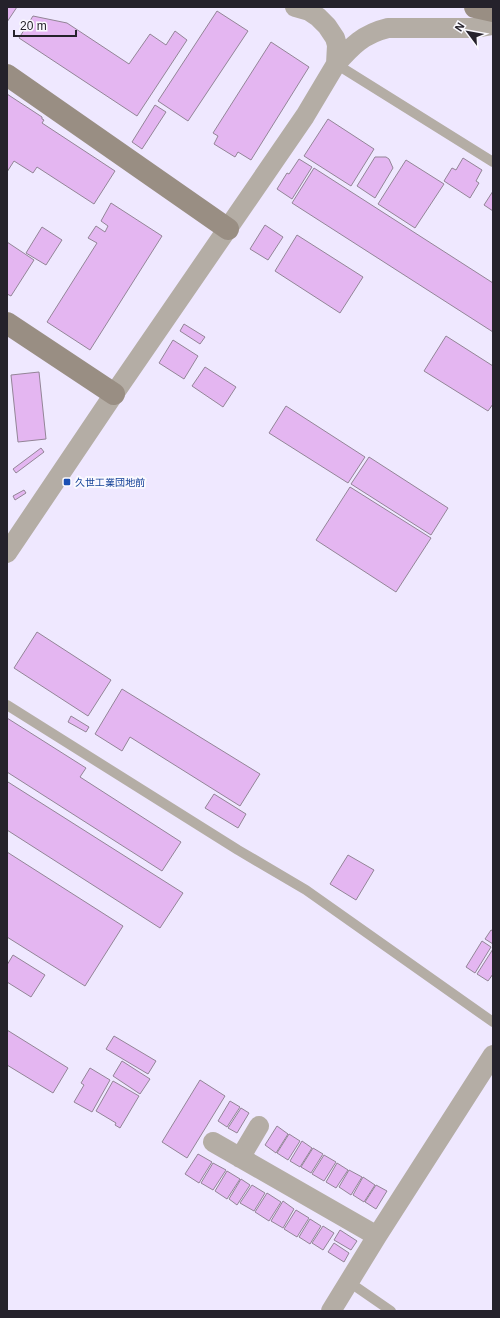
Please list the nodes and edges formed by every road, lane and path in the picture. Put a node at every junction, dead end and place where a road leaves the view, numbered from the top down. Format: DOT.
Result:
graph roads {
  1 [pos="295,7"];
  2 [pos="475,7"];
  3 [pos="493,11"];
  4 [pos="493,25"];
  5 [pos="336,64"];
  6 [pos="7,76"];
  7 [pos="493,162"];
  8 [pos="228,229"];
  9 [pos="7,323"];
  10 [pos="114,394"];
  11 [pos="7,553"];
  12 [pos="7,705"];
  13 [pos="493,1022"];
  14 [pos="493,1055"];
  15 [pos="259,1126"];
  16 [pos="213,1142"];
  17 [pos="240,1158"];
  18 [pos="377,1236"];
  19 [pos="349,1282"];
  20 [pos="331,1311"];
  21 [pos="391,1311"];
  1 -- 5 [label="street"];
  2 -- 3 [label="street"];
  4 -- 5 [label="street"];
  5 -- 7 [label="lane"];
  5 -- 8 [label="street"];
  6 -- 8 [label="street"];
  8 -- 10 [label="street"];
  9 -- 10 [label="street"];
  10 -- 11 [label="street"];
  12 -- 13 [label="lane"];
  14 -- 18 [label="street"];
  15 -- 17 [label="street"];
  16 -- 17 [label="street"];
  17 -- 18 [label="street"];
  18 -- 19 [label="street"];
  19 -- 20 [label="street"];
  19 -- 21 [label="lane"];
}
